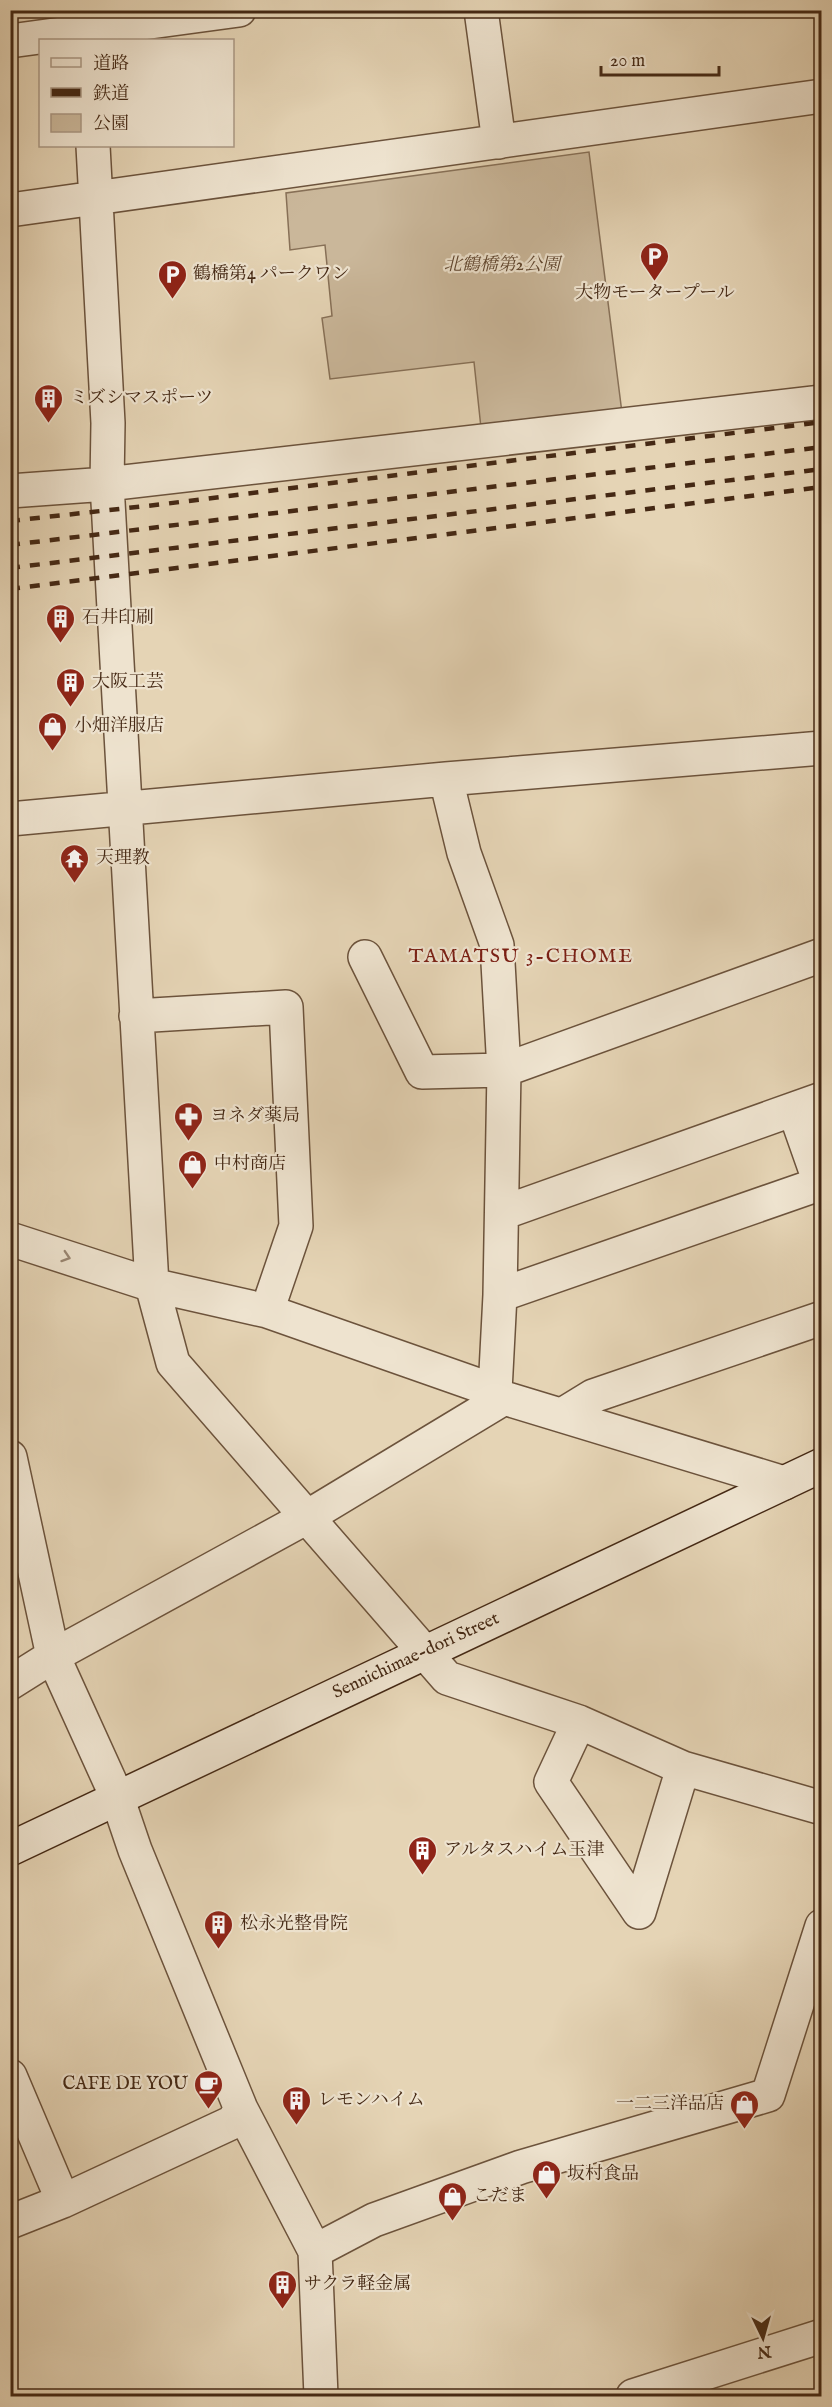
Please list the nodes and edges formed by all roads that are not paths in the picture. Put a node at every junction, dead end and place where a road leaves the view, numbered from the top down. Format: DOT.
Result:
graph roads {
  1 [pos="239,10"];
  2 [pos="481,10"];
  3 [pos="86,27"];
  4 [pos="10,41"];
  5 [pos="822,96"];
  6 [pos="499,142"];
  7 [pos="93,147"];
  8 [pos="96,198"];
  9 [pos="10,210"];
  10 [pos="822,402"];
  11 [pos="107,484"];
  12 [pos="10,491"];
  13 [pos="822,748"];
  14 [pos="446,779"];
  15 [pos="125,810"];
  16 [pos="10,819"];
  17 [pos="822,955"];
  18 [pos="365,957"];
  19 [pos="136,1016"];
  20 [pos="504,1070"];
  21 [pos="808,1104"];
  22 [pos="821,1183"];
  23 [pos="502,1213"];
  24 [pos="10,1239"];
  25 [pos="152,1285"];
  26 [pos="500,1294"];
  27 [pos="267,1311"];
  28 [pos="822,1318"];
  29 [pos="500,1394"];
  30 [pos="562,1415"];
  31 [pos="10,1457"];
  32 [pos="822,1465"];
  33 [pos="784,1483"];
  34 [pos="307,1517"];
  35 [pos="20,1549"];
  36 [pos="423,1653"];
  37 [pos="53,1656"];
  38 [pos="10,1683"];
  39 [pos="579,1722"];
  40 [pos="683,1767"];
  41 [pos="117,1797"];
  42 [pos="822,1808"];
  43 [pos="10,1849"];
  44 [pos="822,1926"];
  45 [pos="10,2076"];
  46 [pos="241,2109"];
  47 [pos="63,2201"];
  48 [pos="10,2222"];
  49 [pos="315,2251"];
  50 [pos="822,2336"];
  51 [pos="321,2397"];
  52 [pos="633,2397"];
  1 -- 3 [label="street"];
  2 -- 6 [label="street"];
  3 -- 4 [label="street"];
  5 -- 6 [label="street"];
  6 -- 8 [label="street"];
  7 -- 8 [label="street"];
  8 -- 9 [label="street"];
  8 -- 11 [label="street"];
  10 -- 11 [label="street"];
  11 -- 12 [label="street"];
  11 -- 15 [label="street"];
  13 -- 14 [label="street"];
  14 -- 15 [label="street"];
  14 -- 20 [label="street"];
  15 -- 16 [label="street"];
  15 -- 19 [label="street"];
  17 -- 20 [label="street"];
  18 -- 20 [label="street"];
  19 -- 25 [label="street"];
  19 -- 27 [label="street"];
  20 -- 23 [label="street"];
  21 -- 22 [label="street"];
  21 -- 23 [label="street"];
  22 -- 26 [label="street"];
  23 -- 26 [label="street"];
  24 -- 25 [label="street, one-way"];
  25 -- 27 [label="street"];
  25 -- 34 [label="street"];
  26 -- 29 [label="street"];
  27 -- 29 [label="street"];
  28 -- 30 [label="street"];
  29 -- 30 [label="street"];
  29 -- 34 [label="street"];
  30 -- 33 [label="street"];
  31 -- 35 [label="street"];
  32 -- 33 [label="street, Sennichimae-dori Street"];
  33 -- 36 [label="street, Sennichimae-dori Street"];
  34 -- 36 [label="street"];
  34 -- 37 [label="street"];
  35 -- 37 [label="street"];
  36 -- 39 [label="street"];
  36 -- 41 [label="street, Sennichimae-dori Street"];
  37 -- 38 [label="street"];
  37 -- 41 [label="street"];
  39 -- 40 [label="street"];
  39 -- 40 [label="street"];
  40 -- 42 [label="street"];
  41 -- 43 [label="street, Sennichimae-dori Street"];
  41 -- 46 [label="street"];
  44 -- 49 [label="street"];
  45 -- 47 [label="street"];
  46 -- 47 [label="street"];
  46 -- 49 [label="street"];
  47 -- 48 [label="street"];
  49 -- 51 [label="street"];
  50 -- 52 [label="street"];
}
